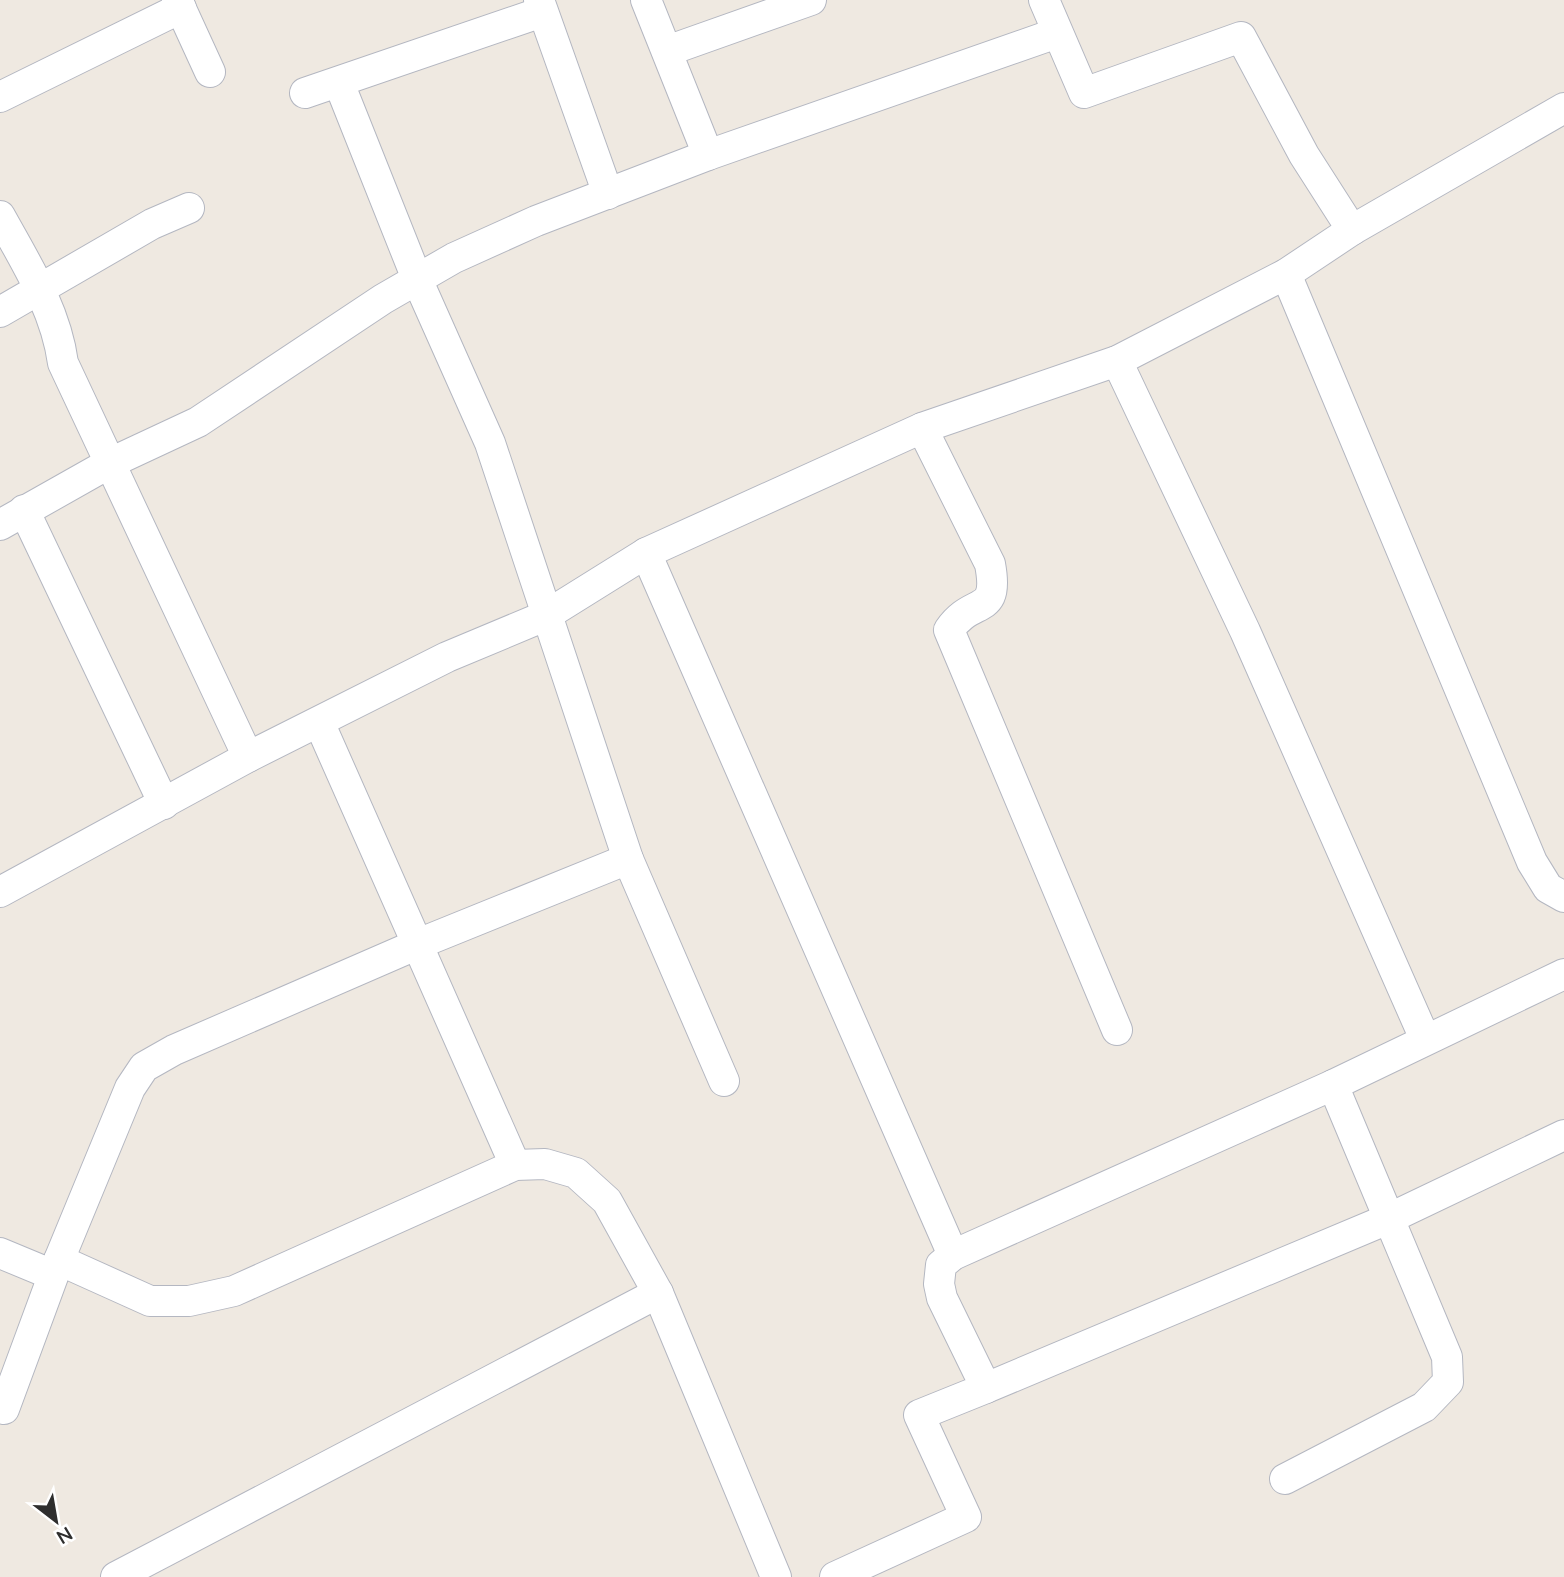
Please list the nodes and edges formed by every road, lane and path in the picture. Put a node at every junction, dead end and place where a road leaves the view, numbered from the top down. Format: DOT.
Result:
graph roads {
  1 [pos="646,0"];
  2 [pos="811,0"];
  3 [pos="1044,0"];
  4 [pos="179,4"];
  5 [pos="540,6"];
  6 [pos="1057,33"];
  7 [pos="667,51"];
  8 [pos="210,72"];
  9 [pos="339,83"];
  10 [pos="305,93"];
  11 [pos="0,97"];
  12 [pos="1564,108"];
  13 [pos="708,155"];
  14 [pos="608,194"];
  15 [pos="189,208"];
  16 [pos="0,216"];
  17 [pos="1352,230"];
  18 [pos="1286,274"];
  19 [pos="417,279"];
  20 [pos="39,287"];
  21 [pos="0,312"];
  22 [pos="1117,360"];
  23 [pos="922,428"];
  24 [pos="108,464"];
  25 [pos="12,518"];
  26 [pos="646,553"];
  27 [pos="545,616"];
  28 [pos="320,722"];
  29 [pos="248,757"];
  30 [pos="164,804"];
  31 [pos="628,859"];
  32 [pos="0,892"];
  33 [pos="1564,897"];
  34 [pos="418,944"];
  35 [pos="1564,974"];
  36 [pos="1117,1030"];
  37 [pos="1425,1039"];
  38 [pos="724,1081"];
  39 [pos="1333,1085"];
  40 [pos="1564,1135"];
  41 [pos="516,1165"];
  42 [pos="1388,1219"];
  43 [pos="0,1253"];
  44 [pos="953,1255"];
  45 [pos="56,1268"];
  46 [pos="658,1293"];
  47 [pos="986,1388"];
  48 [pos="4,1409"];
  49 [pos="1285,1479"];
  50 [pos="116,1577"];
  51 [pos="776,1577"];
  52 [pos="835,1577"];
  1 -- 7 [label="street"];
  2 -- 7 [label="street"];
  3 -- 6 [label="street"];
  4 -- 8 [label="street"];
  4 -- 11 [label="street"];
  5 -- 9 [label="street"];
  5 -- 14 [label="street"];
  6 -- 13 [label="street"];
  6 -- 17 [label="street"];
  7 -- 13 [label="street"];
  9 -- 10 [label="street"];
  9 -- 19 [label="street"];
  12 -- 17 [label="street"];
  13 -- 14 [label="street"];
  14 -- 19 [label="street"];
  15 -- 20 [label="street"];
  16 -- 20 [label="street"];
  17 -- 18 [label="street"];
  18 -- 22 [label="street"];
  18 -- 33 [label="street"];
  19 -- 24 [label="street"];
  19 -- 27 [label="street"];
  20 -- 21 [label="street"];
  20 -- 24 [label="street"];
  22 -- 23 [label="street"];
  22 -- 37 [label="street"];
  23 -- 26 [label="street"];
  23 -- 36 [label="street"];
  24 -- 25 [label="street"];
  24 -- 29 [label="street"];
  25 -- 30 [label="street"];
  26 -- 27 [label="street"];
  26 -- 44 [label="street"];
  27 -- 28 [label="street"];
  27 -- 31 [label="street"];
  28 -- 29 [label="street"];
  28 -- 34 [label="street"];
  29 -- 30 [label="street"];
  30 -- 32 [label="street"];
  31 -- 34 [label="street"];
  31 -- 38 [label="street"];
  34 -- 41 [label="street"];
  34 -- 45 [label="street"];
  35 -- 37 [label="street"];
  37 -- 39 [label="street"];
  39 -- 42 [label="street"];
  39 -- 44 [label="street"];
  40 -- 42 [label="street"];
  41 -- 45 [label="street"];
  41 -- 46 [label="street"];
  42 -- 47 [label="street"];
  42 -- 49 [label="street"];
  43 -- 45 [label="street"];
  44 -- 47 [label="street"];
  45 -- 48 [label="street"];
  46 -- 50 [label="street"];
  46 -- 51 [label="street"];
  47 -- 52 [label="street"];
}
